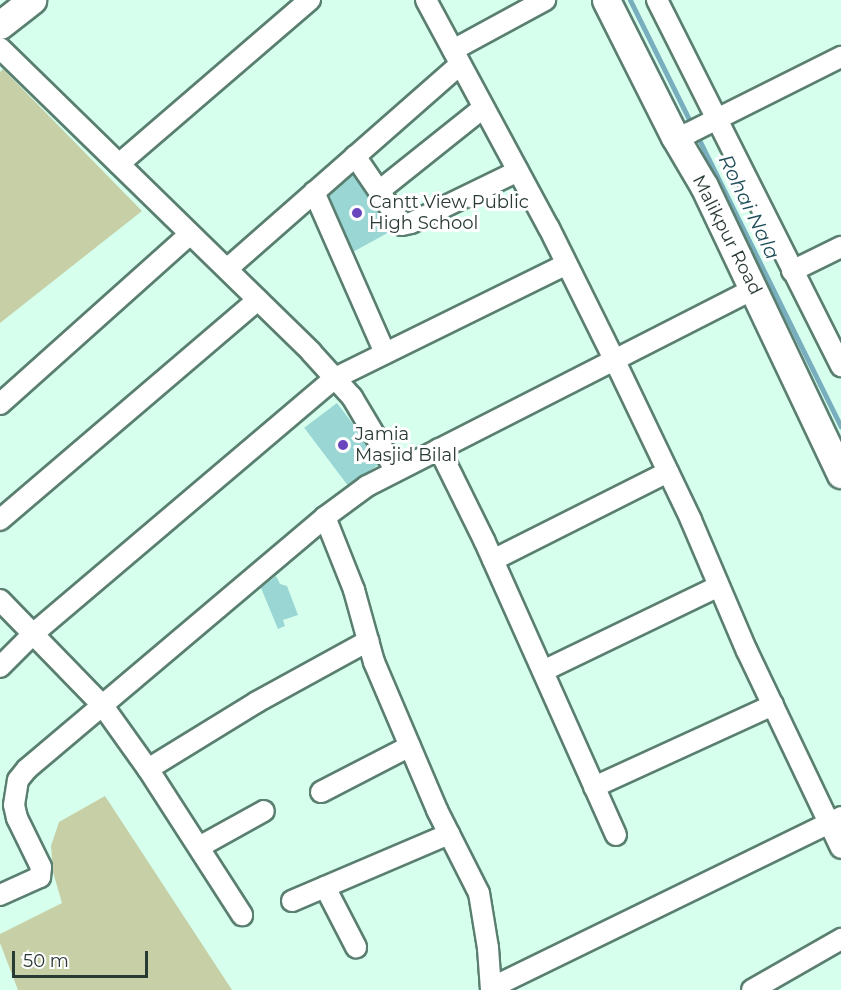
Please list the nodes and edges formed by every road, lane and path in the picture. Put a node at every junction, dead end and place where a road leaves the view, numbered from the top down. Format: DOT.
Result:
graph roads {
  1 [pos="31,0"];
  2 [pos="310,0"];
  3 [pos="426,0"];
  4 [pos="546,0"];
  5 [pos="606,0"];
  6 [pos="657,0"];
  7 [pos="0,25"];
  8 [pos="0,48"];
  9 [pos="456,57"];
  10 [pos="841,57"];
  11 [pos="483,108"];
  12 [pos="696,128"];
  13 [pos="355,156"];
  14 [pos="119,164"];
  15 [pos="518,171"];
  16 [pos="379,191"];
  17 [pos="314,192"];
  18 [pos="190,234"];
  19 [pos="841,247"];
  20 [pos="567,264"];
  21 [pos="227,269"];
  22 [pos="792,271"];
  23 [pos="754,289"];
  24 [pos="258,300"];
  25 [pos="385,353"];
  26 [pos="614,359"];
  27 [pos="841,366"];
  28 [pos="335,378"];
  29 [pos="0,404"];
  30 [pos="439,449"];
  31 [pos="396,471"];
  32 [pos="668,472"];
  33 [pos="841,474"];
  34 [pos="325,517"];
  35 [pos="0,520"];
  36 [pos="493,560"];
  37 [pos="719,586"];
  38 [pos="0,600"];
  39 [pos="33,634"];
  40 [pos="368,641"];
  41 [pos="0,667"];
  42 [pos="543,671"];
  43 [pos="773,705"];
  44 [pos="103,706"];
  45 [pos="410,746"];
  46 [pos="148,769"];
  47 [pos="594,787"];
  48 [pos="321,792"];
  49 [pos="264,811"];
  50 [pos="834,820"];
  51 [pos="449,834"];
  52 [pos="616,836"];
  53 [pos="199,848"];
  54 [pos="841,848"];
  55 [pos="325,887"];
  56 [pos="0,895"];
  57 [pos="292,901"];
  58 [pos="242,915"];
  59 [pos="841,939"];
  60 [pos="356,947"];
  61 [pos="491,989"];
  62 [pos="752,990"];
  1 -- 7 [label="street"];
  2 -- 14 [label="street"];
  3 -- 9 [label="street"];
  4 -- 9 [label="street"];
  5 -- 12 [label="street, Malikpur Road"];
  6 -- 12 [label="street"];
  8 -- 14 [label="street"];
  9 -- 11 [label="street"];
  9 -- 13 [label="street"];
  10 -- 12 [label="street"];
  11 -- 15 [label="street"];
  11 -- 16 [label="street"];
  12 -- 22 [label="street"];
  12 -- 23 [label="street, Malikpur Road"];
  13 -- 16 [label="street"];
  13 -- 17 [label="street"];
  14 -- 18 [label="street"];
  15 -- 16 [label="street"];
  15 -- 20 [label="street"];
  17 -- 21 [label="street"];
  17 -- 25 [label="street"];
  18 -- 21 [label="street"];
  18 -- 29 [label="street"];
  19 -- 22 [label="street"];
  20 -- 25 [label="street"];
  20 -- 26 [label="street"];
  21 -- 24 [label="street"];
  22 -- 27 [label="street"];
  23 -- 26 [label="street"];
  23 -- 33 [label="street, Malikpur Road"];
  24 -- 28 [label="street"];
  24 -- 35 [label="street"];
  25 -- 28 [label="street"];
  26 -- 30 [label="street"];
  26 -- 32 [label="street"];
  28 -- 31 [label="street"];
  28 -- 39 [label="street"];
  30 -- 31 [label="street"];
  30 -- 36 [label="street"];
  31 -- 34 [label="street"];
  32 -- 36 [label="street"];
  32 -- 37 [label="street"];
  34 -- 40 [label="street"];
  34 -- 44 [label="street"];
  36 -- 42 [label="street"];
  37 -- 42 [label="street"];
  37 -- 43 [label="street"];
  38 -- 39 [label="street"];
  39 -- 41 [label="street"];
  39 -- 44 [label="street"];
  40 -- 45 [label="street"];
  40 -- 46 [label="street"];
  42 -- 47 [label="street"];
  43 -- 47 [label="street"];
  43 -- 50 [label="street"];
  44 -- 46 [label="street"];
  44 -- 56 [label="street"];
  45 -- 48 [label="street"];
  45 -- 51 [label="street"];
  46 -- 53 [label="street"];
  47 -- 52 [label="street"];
  49 -- 53 [label="street"];
  50 -- 54 [label="street"];
  50 -- 61 [label="street"];
  51 -- 55 [label="street"];
  51 -- 61 [label="street"];
  53 -- 58 [label="street"];
  55 -- 57 [label="street"];
  55 -- 60 [label="street"];
  59 -- 62 [label="street"];
}
